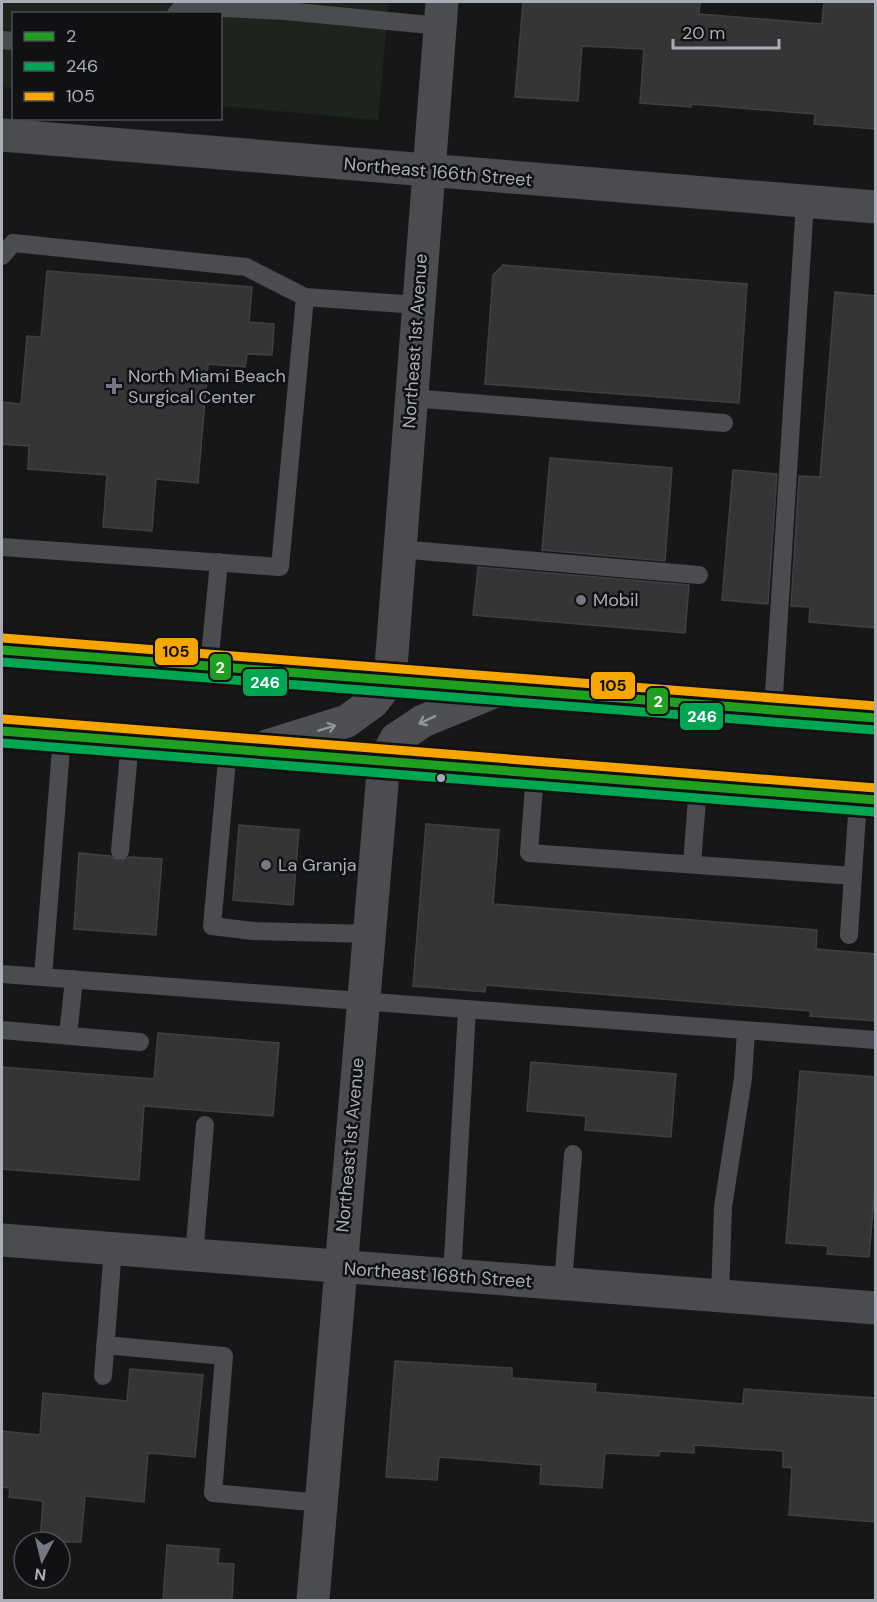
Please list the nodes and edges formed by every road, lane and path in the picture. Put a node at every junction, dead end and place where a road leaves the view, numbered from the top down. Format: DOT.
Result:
graph roads {
  1 [pos="178,12"];
  2 [pos="441,14"];
  3 [pos="2,135"];
  4 [pos="428,171"];
  5 [pos="805,202"];
  6 [pos="876,207"];
  7 [pos="2,256"];
  8 [pos="305,297"];
  9 [pos="418,305"];
  10 [pos="411,398"];
  11 [pos="724,423"];
  12 [pos="2,547"];
  13 [pos="399,549"];
  14 [pos="219,562"];
  15 [pos="699,575"];
  16 [pos="2,650"];
  17 [pos="209,666"];
  18 [pos="390,680"];
  19 [pos="500,689"];
  20 [pos="773,710"];
  21 [pos="876,718"];
  22 [pos="2,731"];
  23 [pos="62,736"];
  24 [pos="130,742"];
  25 [pos="239,750"];
  26 [pos="384,761"];
  27 [pos="535,774"];
  28 [pos="698,786"];
  29 [pos="867,800"];
  30 [pos="120,851"];
  31 [pos="692,864"];
  32 [pos="853,876"];
  33 [pos="369,934"];
  34 [pos="849,935"];
  35 [pos="2,974"];
  36 [pos="43,977"];
  37 [pos="74,979"];
  38 [pos="363,1002"];
  39 [pos="467,1010"];
  40 [pos="2,1030"];
  41 [pos="746,1031"];
  42 [pos="69,1036"];
  43 [pos="876,1040"];
  44 [pos="140,1042"];
  45 [pos="205,1125"];
  46 [pos="573,1154"];
  47 [pos="2,1240"];
  48 [pos="113,1249"];
  49 [pos="194,1256"];
  50 [pos="340,1267"];
  51 [pos="452,1276"];
  52 [pos="563,1284"];
  53 [pos="720,1296"];
  54 [pos="876,1308"];
  55 [pos="105,1345"];
  56 [pos="103,1376"];
  57 [pos="321,1503"];
  58 [pos="313,1600"];
  1 -- 2 [label="lane"];
  2 -- 4 [label="street, Northeast 1st Avenue"];
  3 -- 4 [label="street, Northeast 166th Street"];
  4 -- 5 [label="street, Northeast 166th Street"];
  4 -- 9 [label="street, Northeast 1st Avenue"];
  5 -- 6 [label="street, Northeast 166th Street"];
  5 -- 20 [label="lane"];
  7 -- 8 [label="lane"];
  8 -- 9 [label="lane"];
  8 -- 14 [label="lane"];
  9 -- 10 [label="street, Northeast 1st Avenue"];
  10 -- 11 [label="lane"];
  10 -- 13 [label="street, Northeast 1st Avenue"];
  12 -- 14 [label="lane"];
  13 -- 15 [label="lane"];
  13 -- 18 [label="street, Northeast 1st Avenue"];
  14 -- 17 [label="lane"];
  16 -- 17 [label="main road"];
  17 -- 18 [label="main road"];
  18 -- 19 [label="main road"];
  25 -- 18 [label="main road, one-way"];
  19 -- 20 [label="main road"];
  19 -- 26 [label="main road, one-way"];
  20 -- 21 [label="main road"];
  22 -- 23 [label="main road"];
  23 -- 24 [label="main road"];
  23 -- 36 [label="lane"];
  24 -- 25 [label="main road"];
  24 -- 30 [label="lane"];
  25 -- 26 [label="main road"];
  25 -- 33 [label="lane"];
  26 -- 27 [label="main road"];
  26 -- 33 [label="street, Northeast 1st Avenue"];
  27 -- 28 [label="main road"];
  27 -- 31 [label="lane"];
  28 -- 29 [label="main road"];
  28 -- 31 [label="lane"];
  29 -- 32 [label="lane"];
  31 -- 32 [label="lane"];
  32 -- 34 [label="lane"];
  33 -- 38 [label="street, Northeast 1st Avenue"];
  35 -- 36 [label="lane"];
  36 -- 37 [label="lane"];
  37 -- 38 [label="lane"];
  37 -- 42 [label="lane"];
  38 -- 39 [label="lane"];
  38 -- 50 [label="street, Northeast 1st Avenue"];
  39 -- 41 [label="lane"];
  39 -- 51 [label="lane"];
  40 -- 42 [label="lane"];
  41 -- 43 [label="lane"];
  41 -- 53 [label="lane"];
  42 -- 44 [label="lane"];
  45 -- 49 [label="lane"];
  46 -- 52 [label="lane"];
  47 -- 48 [label="street, Northeast 168th Street"];
  48 -- 49 [label="street, Northeast 168th Street"];
  48 -- 55 [label="lane"];
  49 -- 50 [label="street, Northeast 168th Street"];
  50 -- 51 [label="street, Northeast 168th Street"];
  50 -- 57 [label="street, Northeast 1st Avenue"];
  51 -- 52 [label="street, Northeast 168th Street"];
  52 -- 53 [label="street, Northeast 168th Street"];
  53 -- 54 [label="street, Northeast 168th Street"];
  55 -- 56 [label="lane"];
  55 -- 57 [label="lane"];
  57 -- 58 [label="street, Northeast 1st Avenue"];
}
